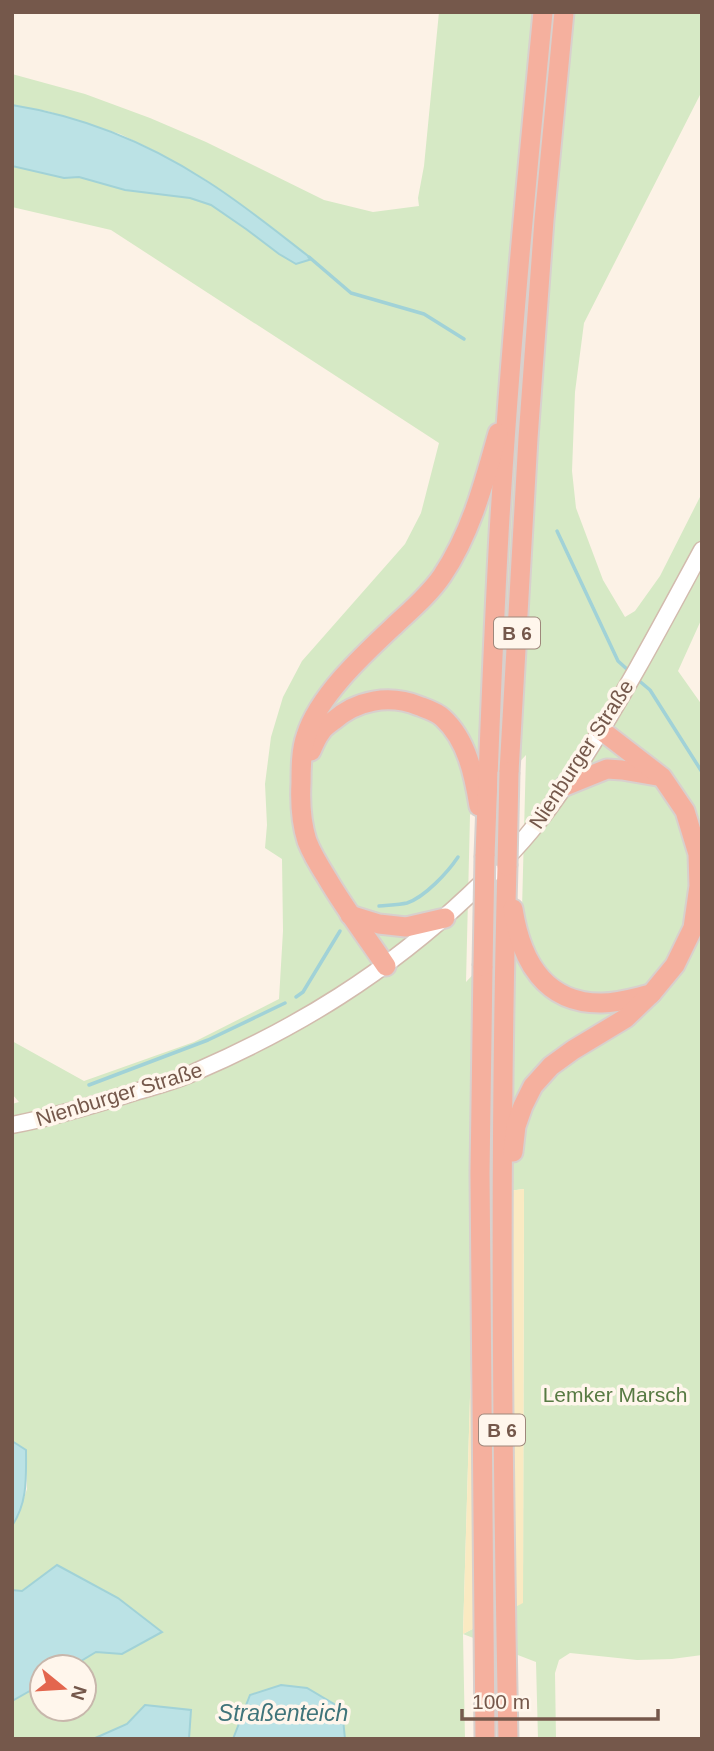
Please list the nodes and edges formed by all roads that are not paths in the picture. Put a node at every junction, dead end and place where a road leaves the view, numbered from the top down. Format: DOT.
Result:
graph roads {
  1 [pos="543,12"];
  2 [pos="564,12"];
  3 [pos="509,392"];
  4 [pos="702,550"];
  5 [pos="601,730"];
  6 [pos="301,770"];
  7 [pos="662,777"];
  8 [pos="565,786"];
  9 [pos="483,800"];
  10 [pos="351,915"];
  11 [pos="445,918"];
  12 [pos="510,935"];
  13 [pos="386,966"];
  14 [pos="652,993"];
  15 [pos="12,1125"];
  16 [pos="506,1172"];
  17 [pos="485,1739"];
  18 [pos="508,1739"];
  1 -- 3 [label="highway, B 6"];
  2 -- 12 [label="highway, B 6, bridge"];
  3 -- 6 [label="highway"];
  3 -- 9 [label="highway, B 6"];
  4 -- 5 [label="street, Nienburger Straße"];
  5 -- 7 [label="highway"];
  5 -- 8 [label="street, Nienburger Straße"];
  6 -- 9 [label="highway"];
  6 -- 10 [label="highway"];
  7 -- 8 [label="highway"];
  7 -- 14 [label="highway"];
  8 -- 11 [label="street, Nienburger Straße"];
  9 -- 17 [label="highway, B 6, bridge"];
  10 -- 11 [label="highway"];
  10 -- 13 [label="highway"];
  11 -- 13 [label="street, Nienburger Straße"];
  12 -- 14 [label="highway"];
  12 -- 16 [label="highway, B 6"];
  13 -- 15 [label="street, Nienburger Straße"];
  14 -- 16 [label="highway"];
  16 -- 18 [label="highway, B 6"];
}
